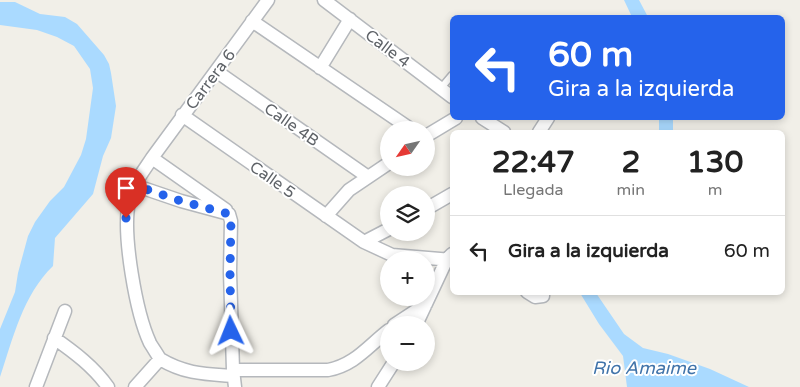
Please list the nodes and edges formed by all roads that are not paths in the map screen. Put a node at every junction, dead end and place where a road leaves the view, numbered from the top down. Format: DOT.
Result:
graph roads {
  1 [pos="268,0"];
  2 [pos="324,0"];
  3 [pos="350,19"];
  4 [pos="252,21"];
  5 [pos="320,68"];
  6 [pos="216,71"];
  7 [pos="450,77"];
  8 [pos="441,88"];
  9 [pos="450,95"];
  10 [pos="182,115"];
  11 [pos="453,120"];
  12 [pos="485,120"];
  13 [pos="399,121"];
  14 [pos="501,130"];
  15 [pos="435,131"];
  16 [pos="152,158"];
  17 [pos="380,169"];
  18 [pos="368,177"];
  19 [pos="134,185"];
  20 [pos="450,195"];
  21 [pos="435,204"];
  22 [pos="229,214"];
  23 [pos="326,216"];
  24 [pos="380,234"];
  25 [pos="364,242"];
  26 [pos="450,258"];
  27 [pos="450,260"];
  28 [pos="435,287"];
  29 [pos="532,295"];
  30 [pos="543,295"];
  31 [pos="423,306"];
  32 [pos="65,311"];
  33 [pos="408,316"];
  34 [pos="54,338"];
  35 [pos="380,338"];
  36 [pos="160,359"];
  37 [pos="388,371"];
  38 [pos="234,378"];
  39 [pos="36,387"];
  40 [pos="108,387"];
  41 [pos="135,387"];
  42 [pos="378,387"];
  1 -- 4 [label="street, Carrera 6"];
  2 -- 3 [label="street, Calle 4"];
  3 -- 5 [label="street"];
  3 -- 8 [label="street, Calle 4"];
  4 -- 5 [label="street"];
  4 -- 6 [label="street, Carrera 6"];
  5 -- 13 [label="street"];
  6 -- 10 [label="street, Carrera 6"];
  6 -- 18 [label="street, Calle 4B"];
  7 -- 8 [label="lane"];
  8 -- 9 [label="street, Calle 4"];
  10 -- 16 [label="street, Carrera 6"];
  10 -- 23 [label="street, Calle 5"];
  11 -- 15 [label="street"];
  12 -- 14 [label="street"];
  16 -- 19 [label="street, Carrera 6"];
  16 -- 22 [label="street"];
  17 -- 18 [label="street"];
  18 -- 23 [label="street"];
  19 -- 22 [label="street"];
  19 -- 36 [label="street, Carrera 6"];
  20 -- 21 [label="street"];
  22 -- 38 [label="street"];
  23 -- 25 [label="street, Calle 5"];
  24 -- 25 [label="street"];
  25 -- 26 [label="street, Calle 5"];
  27 -- 28 [label="street"];
  29 -- 30 [label="street"];
  31 -- 33 [label="street"];
  32 -- 34 [label="street"];
  34 -- 39 [label="street"];
  34 -- 40 [label="street"];
  35 -- 38 [label="street"];
  36 -- 38 [label="street"];
  36 -- 41 [label="street"];
  37 -- 42 [label="street"];
}
